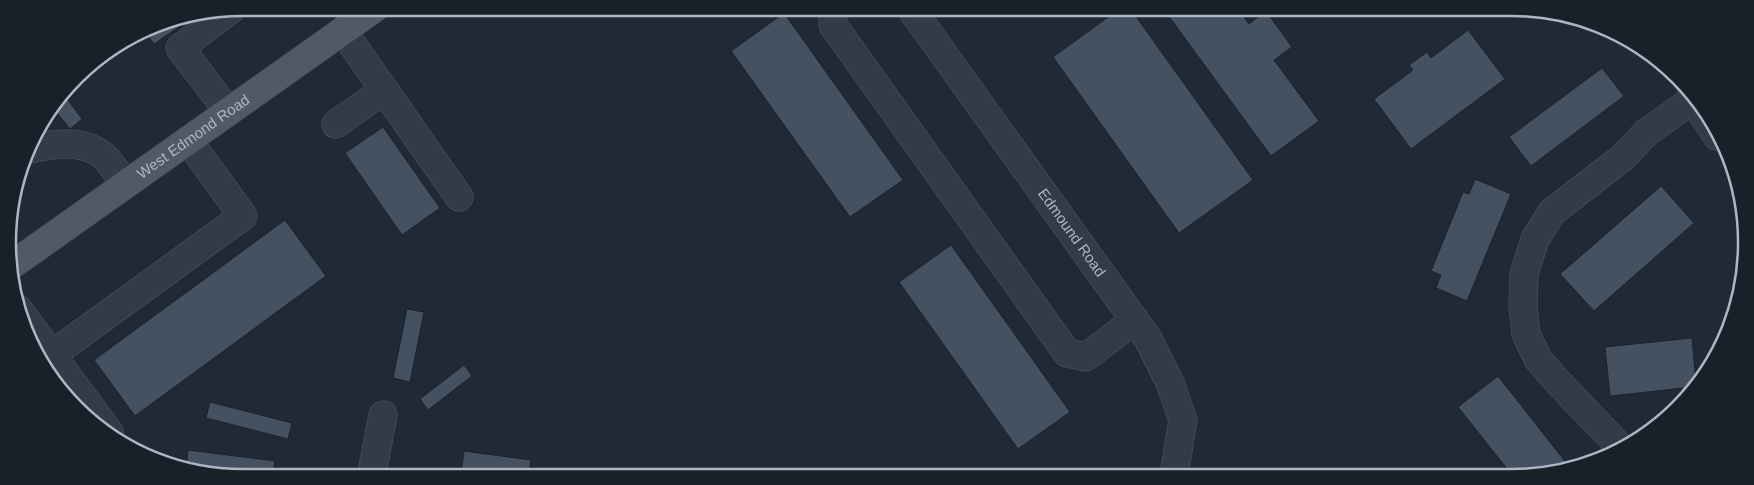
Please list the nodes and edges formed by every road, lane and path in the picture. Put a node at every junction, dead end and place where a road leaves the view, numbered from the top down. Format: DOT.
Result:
graph roads {
  1 [pos="363,16"];
  2 [pos="833,16"];
  3 [pos="916,16"];
  4 [pos="220,18"];
  5 [pos="342,31"];
  6 [pos="384,90"];
  7 [pos="1689,102"];
  8 [pos="228,112"];
  9 [pos="336,124"];
  10 [pos="188,140"];
  11 [pos="37,147"];
  12 [pos="125,184"];
  13 [pos="459,197"];
  14 [pos="17,261"];
  15 [pos="1134,320"];
  16 [pos="33,328"];
  17 [pos="53,354"];
  18 [pos="383,415"];
  19 [pos="97,416"];
  20 [pos="1616,443"];
  21 [pos="373,469"];
  22 [pos="1175,469"];
  1 -- 5 [label="main road, West Edmond Road"];
  2 -- 15 [label="street"];
  3 -- 15 [label="street, Edmound Road"];
  4 -- 8 [label="street"];
  5 -- 6 [label="street"];
  5 -- 8 [label="main road, West Edmond Road"];
  6 -- 9 [label="street"];
  6 -- 13 [label="street"];
  7 -- 20 [label="street"];
  8 -- 10 [label="main road, West Edmond Road"];
  10 -- 12 [label="main road, West Edmond Road"];
  10 -- 17 [label="street"];
  11 -- 12 [label="street"];
  12 -- 14 [label="main road, West Edmond Road"];
  15 -- 22 [label="street, Edmound Road"];
  16 -- 17 [label="street"];
  17 -- 19 [label="street"];
  18 -- 21 [label="street"];
}
